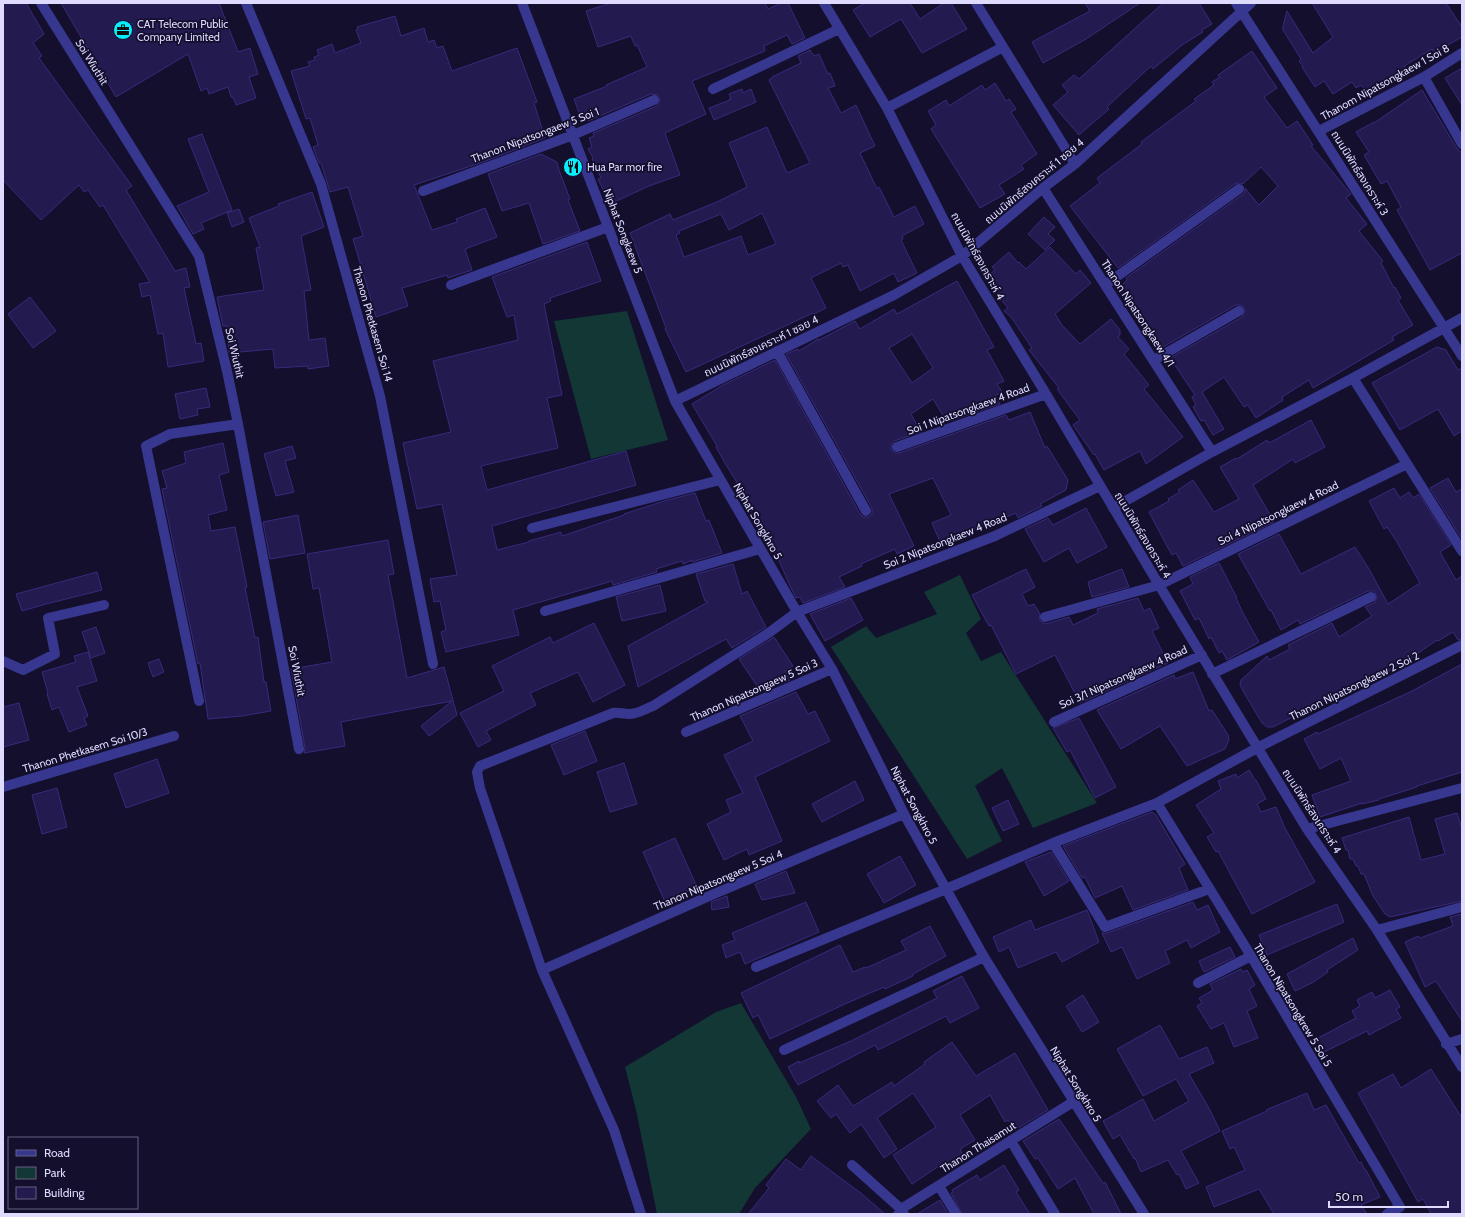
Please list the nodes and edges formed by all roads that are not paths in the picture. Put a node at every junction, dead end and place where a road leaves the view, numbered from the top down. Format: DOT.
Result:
graph roads {
  1 [pos="41,3"];
  2 [pos="246,3"];
  3 [pos="522,3"];
  4 [pos="824,3"];
  5 [pos="976,3"];
  6 [pos="1251,3"];
  7 [pos="1239,7"];
  8 [pos="839,29"];
  9 [pos="1003,47"];
  10 [pos="1462,53"];
  11 [pos="1424,77"];
  12 [pos="713,89"];
  13 [pos="654,100"];
  14 [pos="888,108"];
  15 [pos="1319,132"];
  16 [pos="573,135"];
  17 [pos="1462,144"];
  18 [pos="1075,164"];
  19 [pos="1043,188"];
  20 [pos="1239,189"];
  21 [pos="424,191"];
  22 [pos="608,227"];
  23 [pos="962,256"];
  24 [pos="451,285"];
  25 [pos="1106,286"];
  26 [pos="1239,311"];
  27 [pos="1462,318"];
  28 [pos="1443,327"];
  29 [pos="777,351"];
  30 [pos="1462,356"];
  31 [pos="1154,360"];
  32 [pos="1353,378"];
  33 [pos="1046,394"];
  34 [pos="674,401"];
  35 [pos="238,424"];
  36 [pos="897,447"];
  37 [pos="1212,452"];
  38 [pos="1407,464"];
  39 [pos="720,480"];
  40 [pos="1100,486"];
  41 [pos="1113,508"];
  42 [pos="866,511"];
  43 [pos="532,528"];
  44 [pos="760,549"];
  45 [pos="1462,551"];
  46 [pos="1159,585"];
  47 [pos="1371,597"];
  48 [pos="104,605"];
  49 [pos="545,611"];
  50 [pos="797,612"];
  51 [pos="1045,617"];
  52 [pos="1462,646"];
  53 [pos="1202,655"];
  54 [pos="3,661"];
  55 [pos="433,664"];
  56 [pos="832,669"];
  57 [pos="1212,674"];
  58 [pos="200,701"];
  59 [pos="1054,722"];
  60 [pos="686,732"];
  61 [pos="174,736"];
  62 [pos="300,748"];
  63 [pos="1257,748"];
  64 [pos="3,787"];
  65 [pos="1462,788"];
  66 [pos="1157,803"];
  67 [pos="904,814"];
  68 [pos="1308,829"];
  69 [pos="1053,843"];
  70 [pos="946,889"];
  71 [pos="1209,889"];
  72 [pos="1462,907"];
  73 [pos="1377,930"];
  74 [pos="1250,956"];
  75 [pos="984,957"];
  76 [pos="756,967"];
  77 [pos="542,970"];
  78 [pos="1198,983"];
  79 [pos="1462,1039"];
  80 [pos="1446,1044"];
  81 [pos="784,1050"];
  82 [pos="1462,1067"];
  83 [pos="1073,1102"];
  84 [pos="1011,1141"];
  85 [pos="852,1165"];
  86 [pos="939,1186"];
  87 [pos="901,1212"];
  88 [pos="641,1214"];
  89 [pos="956,1214"];
  90 [pos="1056,1214"];
  91 [pos="1144,1214"];
  92 [pos="1387,1214"];
  1 -- 35 [label="street, Soi Wiuthit"];
  2 -- 55 [label="street, Thanon Phetkasem Soi 14"];
  3 -- 16 [label="street, Niphat Songkaew 5"];
  4 -- 8 [label="street, ถนนนิพัทธ์สงเคราะห์ 4"];
  5 -- 9 [label="street"];
  6 -- 7 [label="street, ถนนนิพัทธ์สงเคราะห์ 1 ซอย 4"];
  7 -- 15 [label="street, ถนนนิพัทธ์สงเคราะห์ 3"];
  7 -- 18 [label="street, ถนนนิพัทธ์สงเคราะห์ 1 ซอย 4"];
  8 -- 12 [label="street"];
  8 -- 14 [label="street, ถนนนิพัทธ์สงเคราะห์ 4"];
  9 -- 14 [label="street"];
  9 -- 18 [label="street"];
  10 -- 11 [label="street, Thanom Nipatsongkaew 1 Soi 8"];
  11 -- 15 [label="street, Thanom Nipatsongkaew 1 Soi 8"];
  11 -- 17 [label="street"];
  13 -- 16 [label="street, Thanon Nipatsongaew 5 Soi 1"];
  14 -- 23 [label="street, ถนนนิพัทธ์สงเคราะห์ 4"];
  15 -- 28 [label="street, ถนนนิพัทธ์สงเคราะห์ 3"];
  16 -- 21 [label="street, Thanon Nipatsongaew 5 Soi 1"];
  16 -- 22 [label="street, Niphat Songkaew 5"];
  18 -- 19 [label="street, ถนนนิพัทธ์สงเคราะห์ 1 ซอย 4"];
  19 -- 23 [label="street, ถนนนิพัทธ์สงเคราะห์ 1 ซอย 4"];
  19 -- 25 [label="street, Thanon Nipatsongkaew 4/1"];
  20 -- 25 [label="street"];
  22 -- 24 [label="street"];
  22 -- 34 [label="street, Niphat Songkaew 5"];
  23 -- 29 [label="street, ถนนนิพัทธ์สงเคราะห์ 1 ซอย 4"];
  23 -- 33 [label="street, ถนนนิพัทธ์สงเคราะห์ 4"];
  25 -- 31 [label="street, Thanon Nipatsongkaew 4/1"];
  26 -- 31 [label="street"];
  27 -- 28 [label="street"];
  28 -- 30 [label="street, ถนนนิพัทธ์สงเคราะห์ 3"];
  28 -- 32 [label="street"];
  29 -- 34 [label="street, ถนนนิพัทธ์สงเคราะห์ 1 ซอย 4"];
  29 -- 42 [label="street"];
  31 -- 37 [label="street, Thanon Nipatsongkaew 4/1"];
  32 -- 37 [label="street"];
  32 -- 38 [label="street"];
  33 -- 36 [label="street, Soi 1 Nipatsongkaew 4 Road"];
  33 -- 40 [label="street, ถนนนิพัทธ์สงเคราะห์ 4"];
  34 -- 39 [label="street, Niphat Songkhro 5"];
  35 -- 58 [label="street"];
  35 -- 62 [label="street, Soi Wiuthit"];
  37 -- 41 [label="street"];
  38 -- 45 [label="street"];
  38 -- 46 [label="street, Soi 4 Nipatsongkaew 4 Road"];
  39 -- 43 [label="street"];
  39 -- 44 [label="street, Niphat Songkhro 5"];
  40 -- 41 [label="street, ถนนนิพัทธ์สงเคราะห์ 4"];
  40 -- 50 [label="street, Soi 2 Nipatsongkaew 4 Road"];
  41 -- 46 [label="street, ถนนนิพัทธ์สงเคราะห์ 4"];
  44 -- 49 [label="street"];
  44 -- 50 [label="street, Niphat Songkhro 5"];
  46 -- 51 [label="street, Soi 4 Nipatsongkaew 4 Road"];
  46 -- 53 [label="street, ถนนนิพัทธ์สงเคราะห์ 4"];
  47 -- 57 [label="street"];
  48 -- 54 [label="street"];
  50 -- 56 [label="street, Niphat Songkhro 5"];
  50 -- 77 [label="street, Soi 2 Nipatsongkaew 4 Road"];
  52 -- 63 [label="street, Thanon Nipatsongkaew 2 Soi 2"];
  53 -- 57 [label="street, ถนนนิพัทธ์สงเคราะห์ 4"];
  53 -- 59 [label="street, Soi 3/1 Nipatsongkaew 4 Road"];
  56 -- 60 [label="street, Thanon Nipatsongaew 5 Soi 3"];
  56 -- 67 [label="street, Niphat Songkhro 5"];
  57 -- 63 [label="street, ถนนนิพัทธ์สงเคราะห์ 4"];
  61 -- 64 [label="street, Thanon Phetkasem Soi 10/3"];
  63 -- 66 [label="street, Thanon Nipatsongkaew 2 Soi 2"];
  63 -- 68 [label="street, ถนนนิพัทธ์สงเคราะห์ 4"];
  65 -- 68 [label="street"];
  66 -- 69 [label="street, Thanon Nipatsongkaew 2 Soi 2"];
  66 -- 71 [label="street, Thanon Nipatsongkrew 5 Soi 5"];
  67 -- 70 [label="street, Niphat Songkhro 5"];
  67 -- 77 [label="street, Thanon Nipatsongaew 5 Soi 4"];
  68 -- 73 [label="street, ถนนนิพัทธ์สงเคราะห์ 4"];
  69 -- 70 [label="street, Thanon Nipatsongkaew 2 Soi 2"];
  69 -- 71 [label="street"];
  70 -- 75 [label="street, Niphat Songkhro 5"];
  70 -- 76 [label="street, Thanon Nipatsongkaew 2 Soi 2"];
  71 -- 74 [label="street, Thanon Nipatsongkrew 5 Soi 5"];
  72 -- 73 [label="street"];
  73 -- 80 [label="street, ถนนนิพัทธ์สงเคราะห์ 4"];
  74 -- 78 [label="street"];
  74 -- 92 [label="street, Thanon Nipatsongkrew 5 Soi 5"];
  75 -- 81 [label="street"];
  75 -- 83 [label="street, Niphat Songkhro 5"];
  77 -- 88 [label="street"];
  79 -- 80 [label="street"];
  80 -- 82 [label="street, ถนนนิพัทธ์สงเคราะห์ 4"];
  83 -- 84 [label="street, Thanon Thaisamut"];
  83 -- 91 [label="street, Niphat Songkhro 5"];
  84 -- 86 [label="street, Thanon Thaisamut"];
  84 -- 90 [label="street"];
  85 -- 87 [label="street"];
  86 -- 87 [label="street, Thanon Thaisamut"];
  86 -- 89 [label="street"];
}
